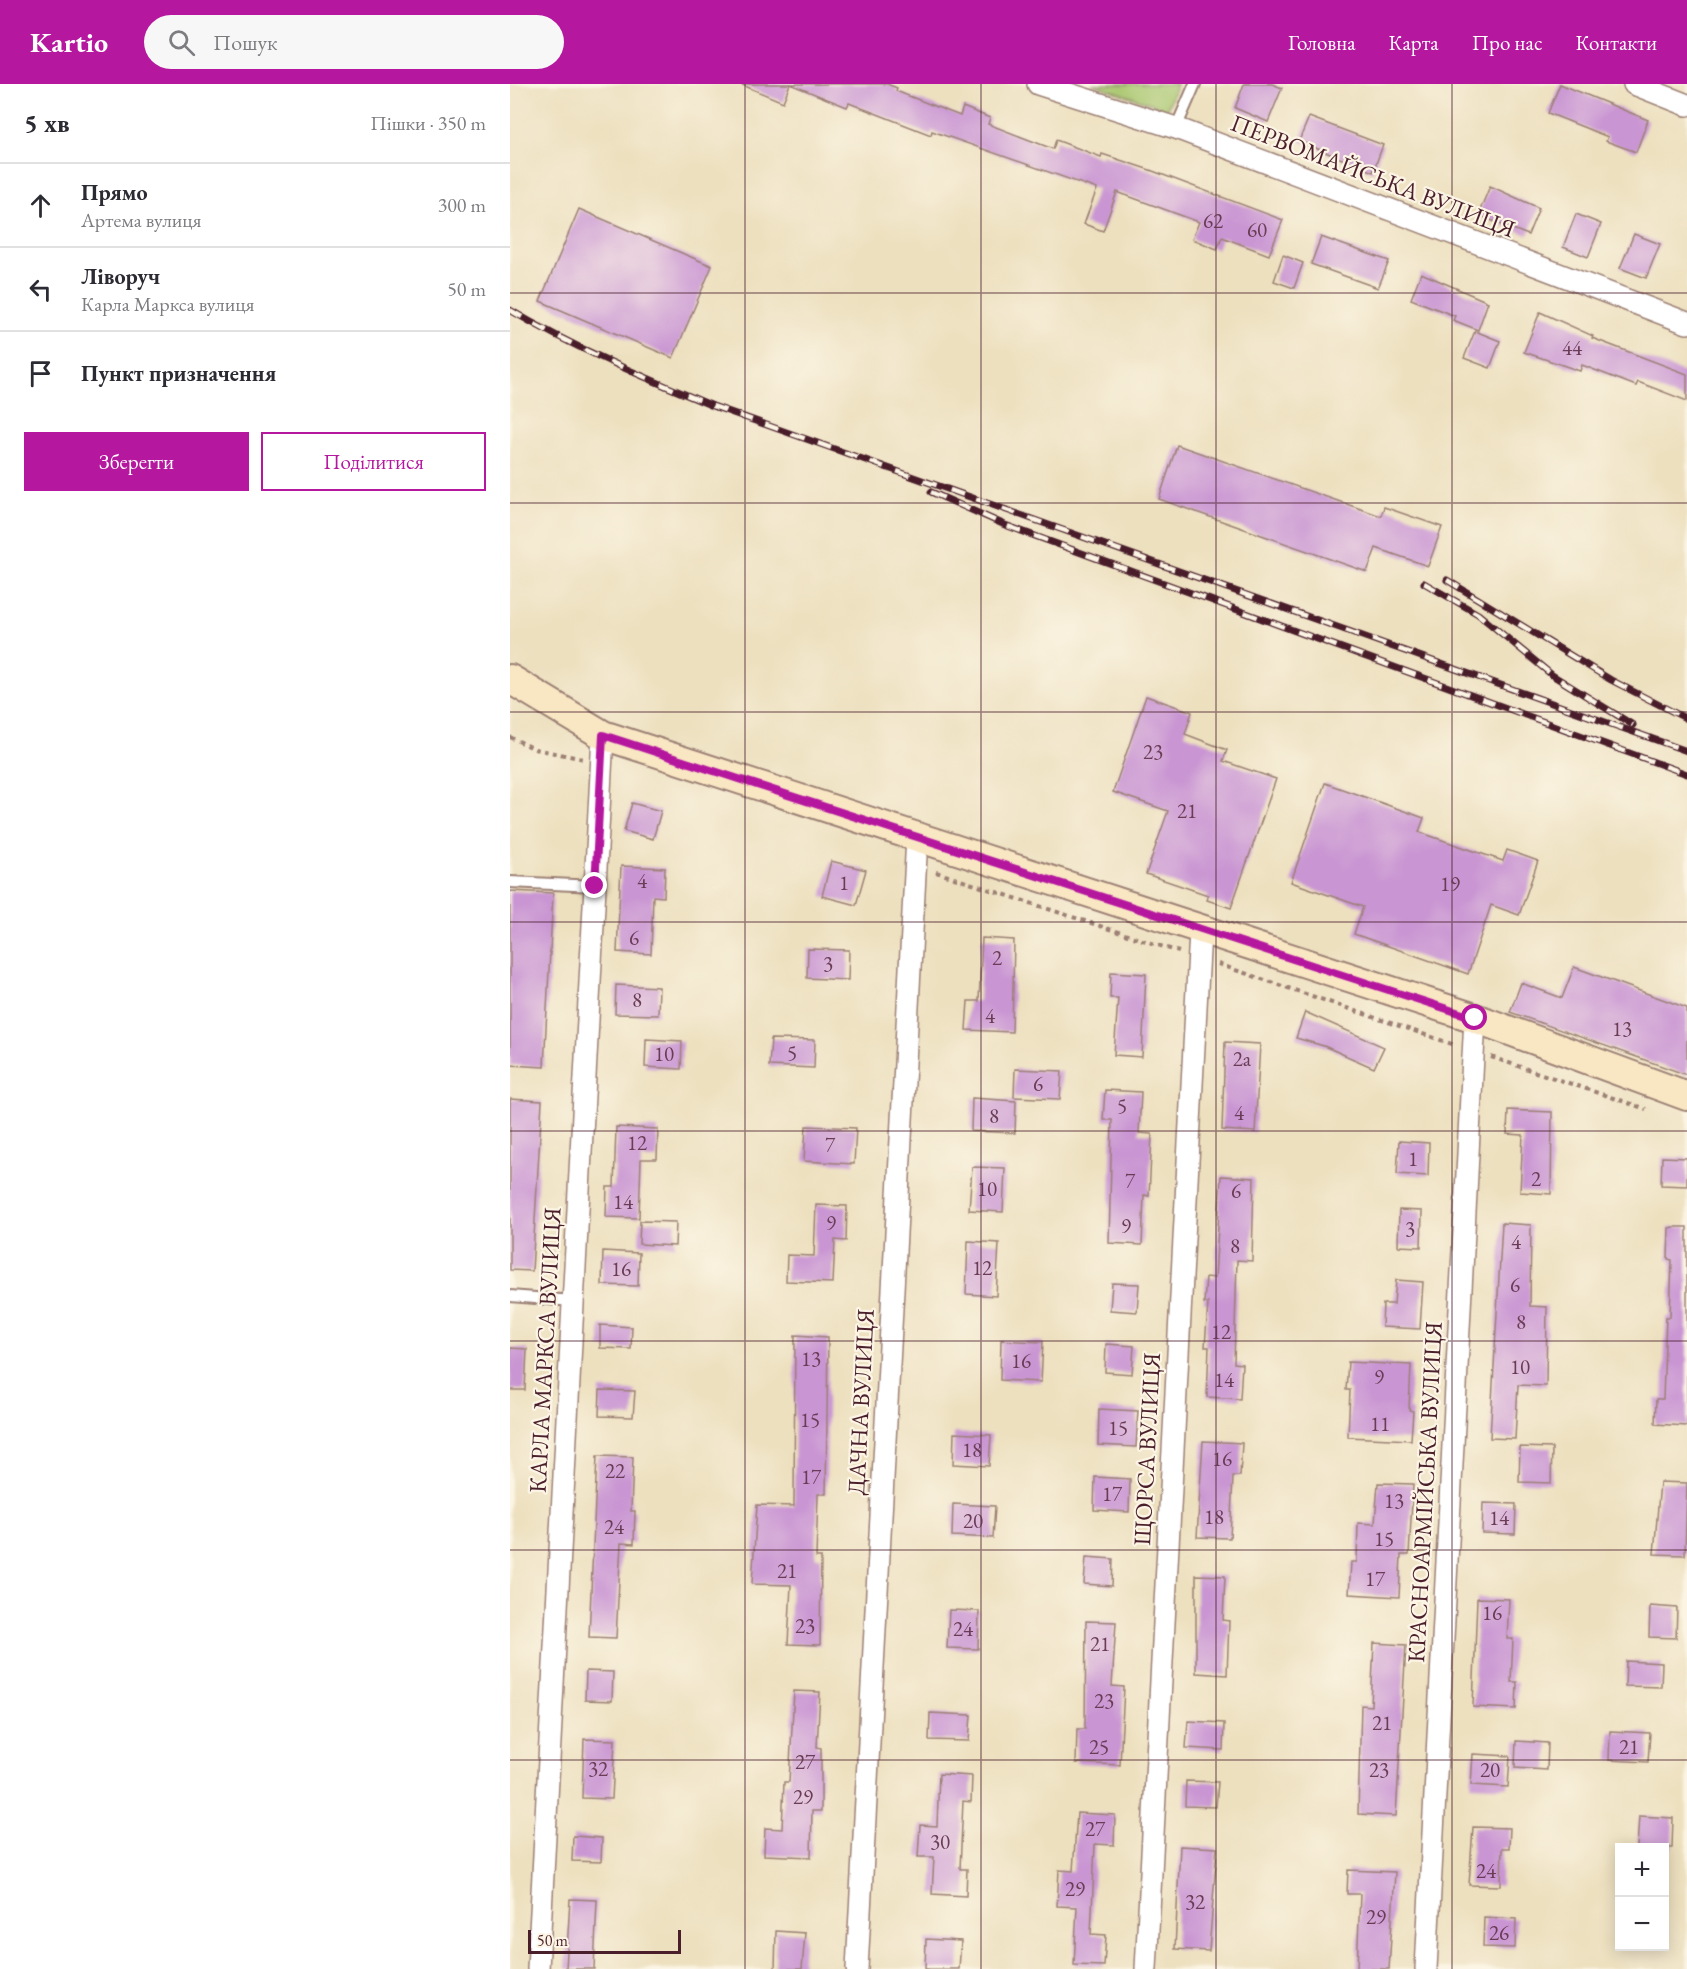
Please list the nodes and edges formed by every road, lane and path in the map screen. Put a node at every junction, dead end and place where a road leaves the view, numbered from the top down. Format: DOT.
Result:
graph roads {
  1 [pos="1038,84"];
  2 [pos="1195,84"];
  3 [pos="1634,84"];
  4 [pos="1687,105"];
  5 [pos="1176,128"];
  6 [pos="1687,323"];
  7 [pos="510,679"];
  8 [pos="510,737"];
  9 [pos="602,748"];
  10 [pos="916,851"];
  11 [pos="510,882"];
  12 [pos="595,886"];
  13 [pos="1199,944"];
  14 [pos="1475,1018"];
  15 [pos="1474,1051"];
  16 [pos="1687,1096"];
  17 [pos="1653,1111"];
  18 [pos="510,1296"];
  19 [pos="573,1301"];
  20 [pos="538,1969"];
  21 [pos="857,1969"];
  22 [pos="1146,1969"];
  23 [pos="1426,1969"];
  1 -- 5 [label="street, ПЕРВОМАЙСЬКА ВУЛИЦЯ"];
  2 -- 5 [label="lane"];
  3 -- 4 [label="street"];
  5 -- 6 [label="street, ПЕРВОМАЙСЬКА ВУЛИЦЯ"];
  7 -- 9 [label="main road"];
  8 -- 9 [label="path"];
  9 -- 10 [label="main road"];
  9 -- 12 [label="street, КАРЛА МАРКСА ВУЛИЦЯ"];
  10 -- 13 [label="main road"];
  10 -- 13 [label="path"];
  10 -- 21 [label="street, ДАЧНА ВУЛИЦЯ"];
  11 -- 12 [label="lane"];
  12 -- 19 [label="street, КАРЛА МАРКСА ВУЛИЦЯ"];
  13 -- 14 [label="main road"];
  13 -- 15 [label="path"];
  13 -- 22 [label="street, ЩОРСА ВУЛИЦЯ"];
  14 -- 15 [label="street, КРАСНОАРМІЙСЬКА ВУЛИЦЯ"];
  14 -- 16 [label="main road"];
  15 -- 17 [label="path"];
  15 -- 23 [label="street, КРАСНОАРМІЙСЬКА ВУЛИЦЯ"];
  18 -- 19 [label="lane"];
  19 -- 20 [label="street, КАРЛА МАРКСА ВУЛИЦЯ"];
}
